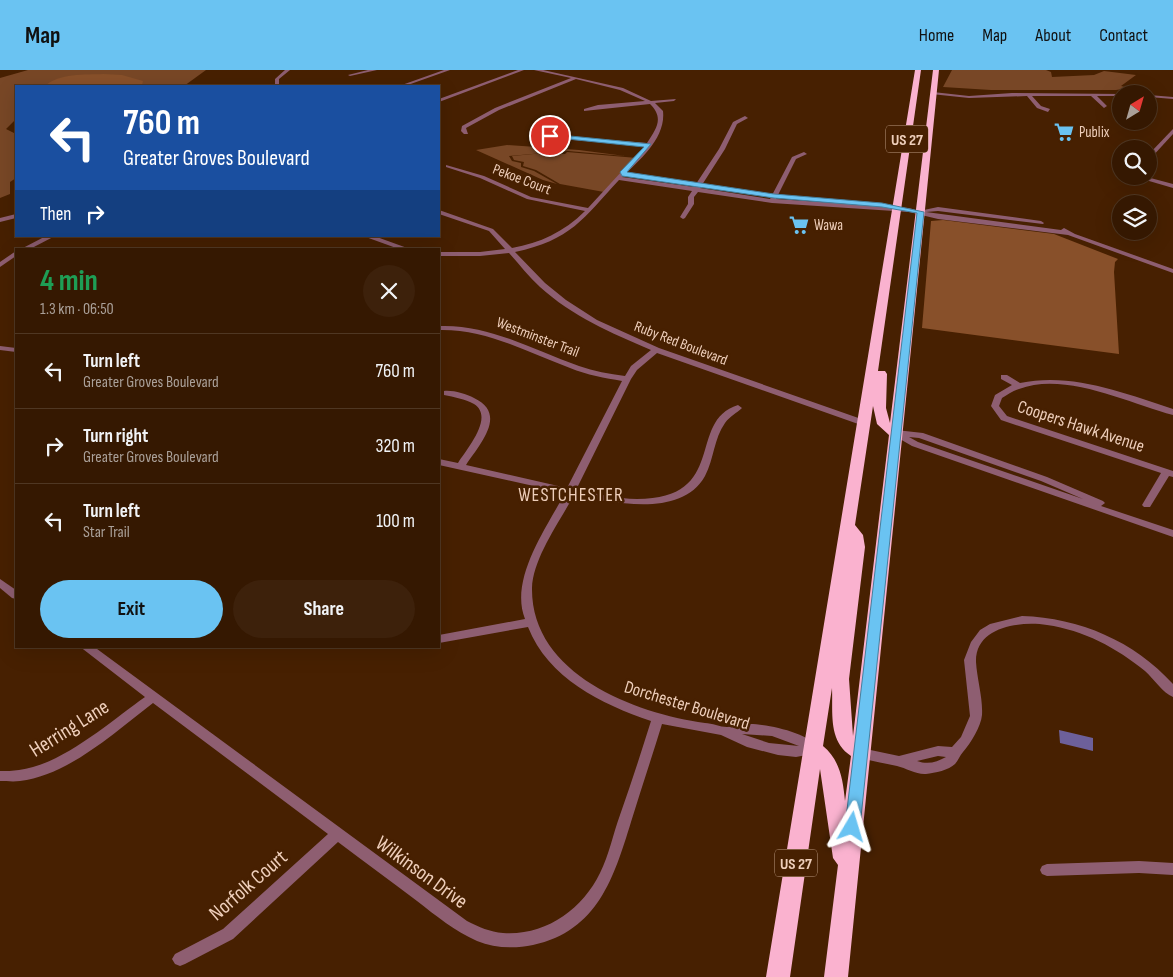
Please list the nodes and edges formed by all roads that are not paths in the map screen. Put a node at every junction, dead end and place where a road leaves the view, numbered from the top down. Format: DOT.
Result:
graph roads {
  1 [pos="288,70"];
  2 [pos="375,70"];
  3 [pos="448,70"];
  4 [pos="522,70"];
  5 [pos="536,70"];
  6 [pos="918,70"];
  7 [pos="924,70"];
  8 [pos="936,70"];
  9 [pos="350,75"];
  10 [pos="575,78"];
  11 [pos="277,85"];
  12 [pos="403,85"];
  13 [pos="928,90"];
  14 [pos="1028,94"];
  15 [pos="1093,95"];
  16 [pos="1112,95"];
  17 [pos="1158,97"];
  18 [pos="1173,98"];
  19 [pos="674,100"];
  20 [pos="440,101"];
  21 [pos="651,102"];
  22 [pos="1104,106"];
  23 [pos="586,110"];
  24 [pos="1048,110"];
  25 [pos="744,118"];
  26 [pos="1173,131"];
  27 [pos="466,133"];
  28 [pos="550,136"];
  29 [pos="649,145"];
  30 [pos="1157,148"];
  31 [pos="804,154"];
  32 [pos="448,166"];
  33 [pos="620,176"];
  34 [pos="1157,182"];
  35 [pos="1173,186"];
  36 [pos="697,187"];
  37 [pos="773,198"];
  38 [pos="896,209"];
  39 [pos="589,210"];
  40 [pos="440,212"];
  41 [pos="921,212"];
  42 [pos="15,216"];
  43 [pos="683,217"];
  44 [pos="0,220"];
  45 [pos="50,237"];
  46 [pos="369,237"];
  47 [pos="26,248"];
  48 [pos="404,248"];
  49 [pos="510,251"];
  50 [pos="15,254"];
  51 [pos="440,254"];
  52 [pos="0,265"];
  53 [pos="1173,271"];
  54 [pos="880,316"];
  55 [pos="440,328"];
  56 [pos="0,348"];
  57 [pos="14,349"];
  58 [pos="656,350"];
  59 [pos="1004,377"];
  60 [pos="626,379"];
  61 [pos="1019,386"];
  62 [pos="447,393"];
  63 [pos="738,408"];
  64 [pos="1173,412"];
  65 [pos="864,423"];
  66 [pos="896,434"];
  67 [pos="982,457"];
  68 [pos="440,462"];
  69 [pos="460,466"];
  70 [pos="975,466"];
  71 [pos="1169,473"];
  72 [pos="570,491"];
  73 [pos="1147,505"];
  74 [pos="1126,517"];
  75 [pos="848,526"];
  76 [pos="1173,534"];
  77 [pos="0,583"];
  78 [pos="15,594"];
  79 [pos="532,622"];
  80 [pos="440,639"];
  81 [pos="88,648"];
  82 [pos="1173,692"];
  83 [pos="153,697"];
  84 [pos="658,718"];
  85 [pos="814,748"];
  86 [pos="861,753"];
  87 [pos="0,776"];
  88 [pos="337,834"];
  89 [pos="1173,869"];
  90 [pos="1047,870"];
  91 [pos="846,882"];
  92 [pos="180,959"];
  93 [pos="778,977"];
  94 [pos="836,977"];
  1 -- 11 [label="street"];
  2 -- 9 [label="street"];
  3 -- 12 [label="street"];
  4 -- 20 [label="street"];
  5 -- 10 [label="street"];
  6 -- 38 [label="highway, US 27"];
  7 -- 13 [label="highway"];
  8 -- 13 [label="highway, US 27"];
  10 -- 21 [label="street"];
  10 -- 27 [label="street"];
  13 -- 14 [label="street"];
  13 -- 41 [label="highway, US 27"];
  14 -- 15 [label="street"];
  14 -- 24 [label="street"];
  15 -- 16 [label="street"];
  15 -- 22 [label="street"];
  17 -- 18 [label="street"];
  19 -- 21 [label="street"];
  21 -- 23 [label="street"];
  21 -- 29 [label="street"];
  25 -- 36 [label="street"];
  26 -- 30 [label="street"];
  28 -- 29 [label="street"];
  29 -- 33 [label="street"];
  31 -- 37 [label="street"];
  32 -- 39 [label="street, Pekoe Court"];
  33 -- 36 [label="street"];
  33 -- 39 [label="street"];
  34 -- 35 [label="street"];
  36 -- 37 [label="street"];
  36 -- 43 [label="street"];
  37 -- 38 [label="street"];
  38 -- 41 [label="street"];
  38 -- 54 [label="highway, US 27"];
  39 -- 49 [label="street"];
  40 -- 49 [label="street, Ruby Red Boulevard"];
  41 -- 53 [label="street"];
  41 -- 66 [label="highway, US 27"];
  42 -- 44 [label="street"];
  45 -- 47 [label="street"];
  46 -- 48 [label="street"];
  49 -- 51 [label="street"];
  49 -- 58 [label="street, Ruby Red Boulevard"];
  50 -- 52 [label="street"];
  54 -- 65 [label="highway, US 27"];
  54 -- 66 [label="highway"];
  55 -- 60 [label="street, Westminster Trail"];
  56 -- 57 [label="street"];
  58 -- 60 [label="street, Dorchester Boulevard"];
  58 -- 65 [label="street, Ruby Red Boulevard"];
  59 -- 61 [label="street"];
  60 -- 72 [label="street, Dorchester Boulevard"];
  61 -- 64 [label="street, Coopers Hawk Avenue"];
  61 -- 71 [label="street, Coopers Hawk Avenue"];
  62 -- 69 [label="street"];
  63 -- 72 [label="street"];
  65 -- 75 [label="highway, US 27"];
  66 -- 67 [label="street"];
  66 -- 70 [label="street"];
  66 -- 86 [label="highway, US 27"];
  67 -- 70 [label="street"];
  67 -- 74 [label="street"];
  68 -- 69 [label="street"];
  69 -- 72 [label="street"];
  70 -- 74 [label="street"];
  71 -- 73 [label="street"];
  72 -- 79 [label="street, Dorchester Boulevard"];
  74 -- 76 [label="street"];
  75 -- 85 [label="highway, US 27"];
  75 -- 86 [label="highway"];
  77 -- 78 [label="street"];
  79 -- 80 [label="street"];
  79 -- 84 [label="street, Dorchester Boulevard"];
  81 -- 83 [label="street, Wilkinson Drive"];
  82 -- 86 [label="street"];
  83 -- 87 [label="street, Herring Lane"];
  83 -- 88 [label="street, Wilkinson Drive"];
  84 -- 85 [label="street, Dorchester Boulevard"];
  84 -- 88 [label="street, Wilkinson Drive"];
  85 -- 91 [label="highway"];
  85 -- 93 [label="highway, US 27"];
  86 -- 91 [label="highway, US 27"];
  88 -- 92 [label="street, Norfolk Court"];
  89 -- 90 [label="street"];
  91 -- 94 [label="highway, US 27"];
}
